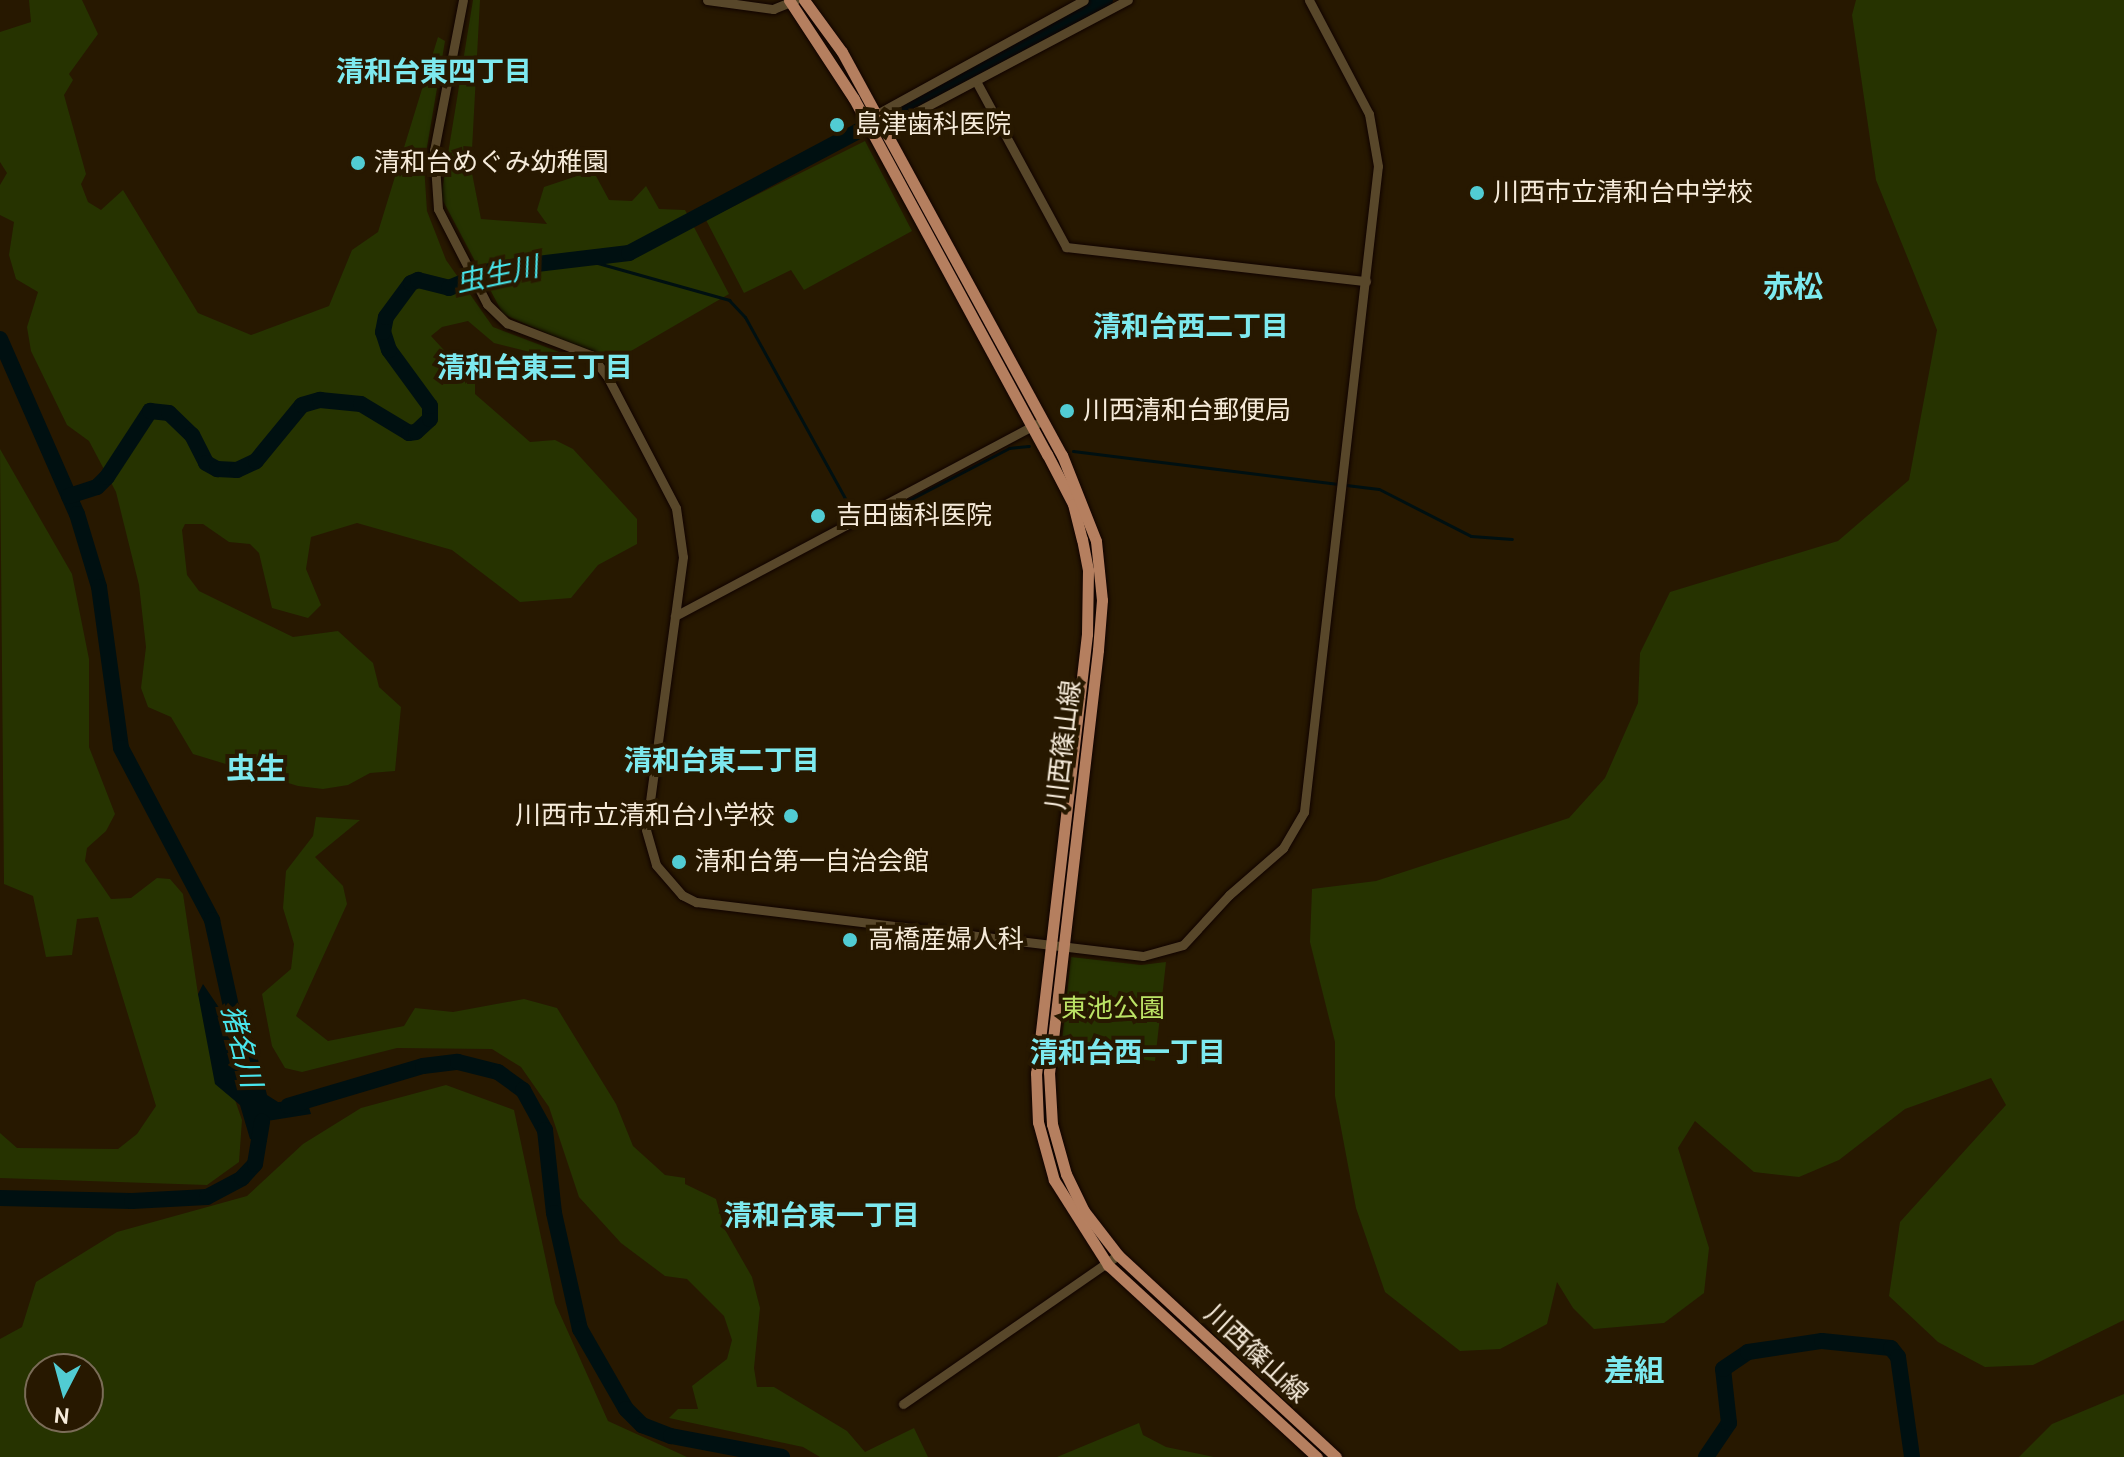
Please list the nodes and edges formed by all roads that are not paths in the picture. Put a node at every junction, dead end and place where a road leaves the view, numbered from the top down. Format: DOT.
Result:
graph roads {
  1 [pos="463,0"];
  2 [pos="707,0"];
  3 [pos="804,0"];
  4 [pos="1084,0"];
  5 [pos="1128,0"];
  6 [pos="1309,0"];
  7 [pos="792,1"];
  8 [pos="976,81"];
  9 [pos="877,114"];
  10 [pos="884,129"];
  11 [pos="1366,281"];
  12 [pos="1036,424"];
  13 [pos="675,616"];
  14 [pos="1057,946"];
  15 [pos="1118,1255"];
  16 [pos="1108,1265"];
  17 [pos="903,1404"];
  18 [pos="1317,1457"];
  19 [pos="1336,1457"];
  1 -- 13 [label="street"];
  2 -- 7 [label="street"];
  3 -- 9 [label="main road, 川西篠山線"];
  4 -- 9 [label="street"];
  5 -- 8 [label="street"];
  6 -- 11 [label="street"];
  7 -- 12 [label="main road, 川西篠山線"];
  8 -- 10 [label="street"];
  8 -- 11 [label="street"];
  9 -- 10 [label="main road, 川西篠山線"];
  10 -- 12 [label="main road, 川西篠山線"];
  11 -- 14 [label="street"];
  12 -- 13 [label="street"];
  12 -- 14 [label="main road, 川西篠山線"];
  13 -- 14 [label="street"];
  14 -- 15 [label="main road, 川西篠山線"];
  14 -- 16 [label="main road, 川西篠山線"];
  15 -- 16 [label="street"];
  15 -- 19 [label="main road, 川西篠山線"];
  16 -- 17 [label="street"];
  16 -- 18 [label="main road, 川西篠山線"];
}
